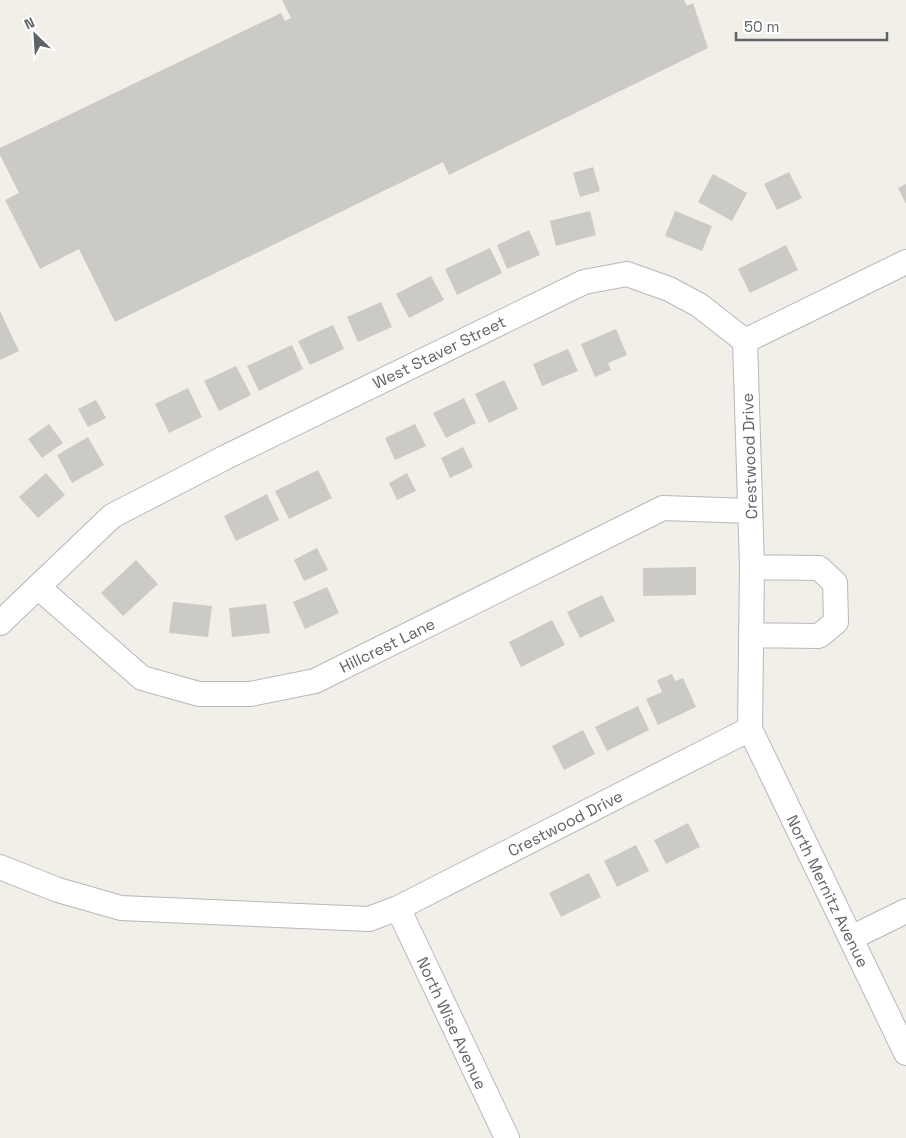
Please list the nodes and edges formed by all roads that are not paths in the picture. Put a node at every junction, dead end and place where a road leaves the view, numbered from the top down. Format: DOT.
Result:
graph roads {
  1 [pos="906,262"];
  2 [pos="745,341"];
  3 [pos="750,511"];
  4 [pos="752,567"];
  5 [pos="38,587"];
  6 [pos="0,623"];
  7 [pos="751,635"];
  8 [pos="750,728"];
  9 [pos="0,867"];
  10 [pos="398,908"];
  11 [pos="906,911"];
  12 [pos="851,938"];
  13 [pos="906,1053"];
  14 [pos="507,1138"];
  1 -- 2 [label="street"];
  2 -- 3 [label="street, Crestwood Drive"];
  2 -- 5 [label="street, West Staver Street"];
  3 -- 4 [label="street, Crestwood Drive"];
  3 -- 5 [label="street, Hillcrest Lane"];
  4 -- 7 [label="street, Crestwood Drive"];
  4 -- 7 [label="street"];
  5 -- 6 [label="street, West Staver Street"];
  7 -- 8 [label="street, Crestwood Drive"];
  8 -- 10 [label="street, Crestwood Drive"];
  8 -- 12 [label="street, North Mernitz Avenue"];
  9 -- 10 [label="street, Crestwood Drive"];
  10 -- 14 [label="street, North Wise Avenue"];
  11 -- 12 [label="street"];
  12 -- 13 [label="street, North Mernitz Avenue"];
}
